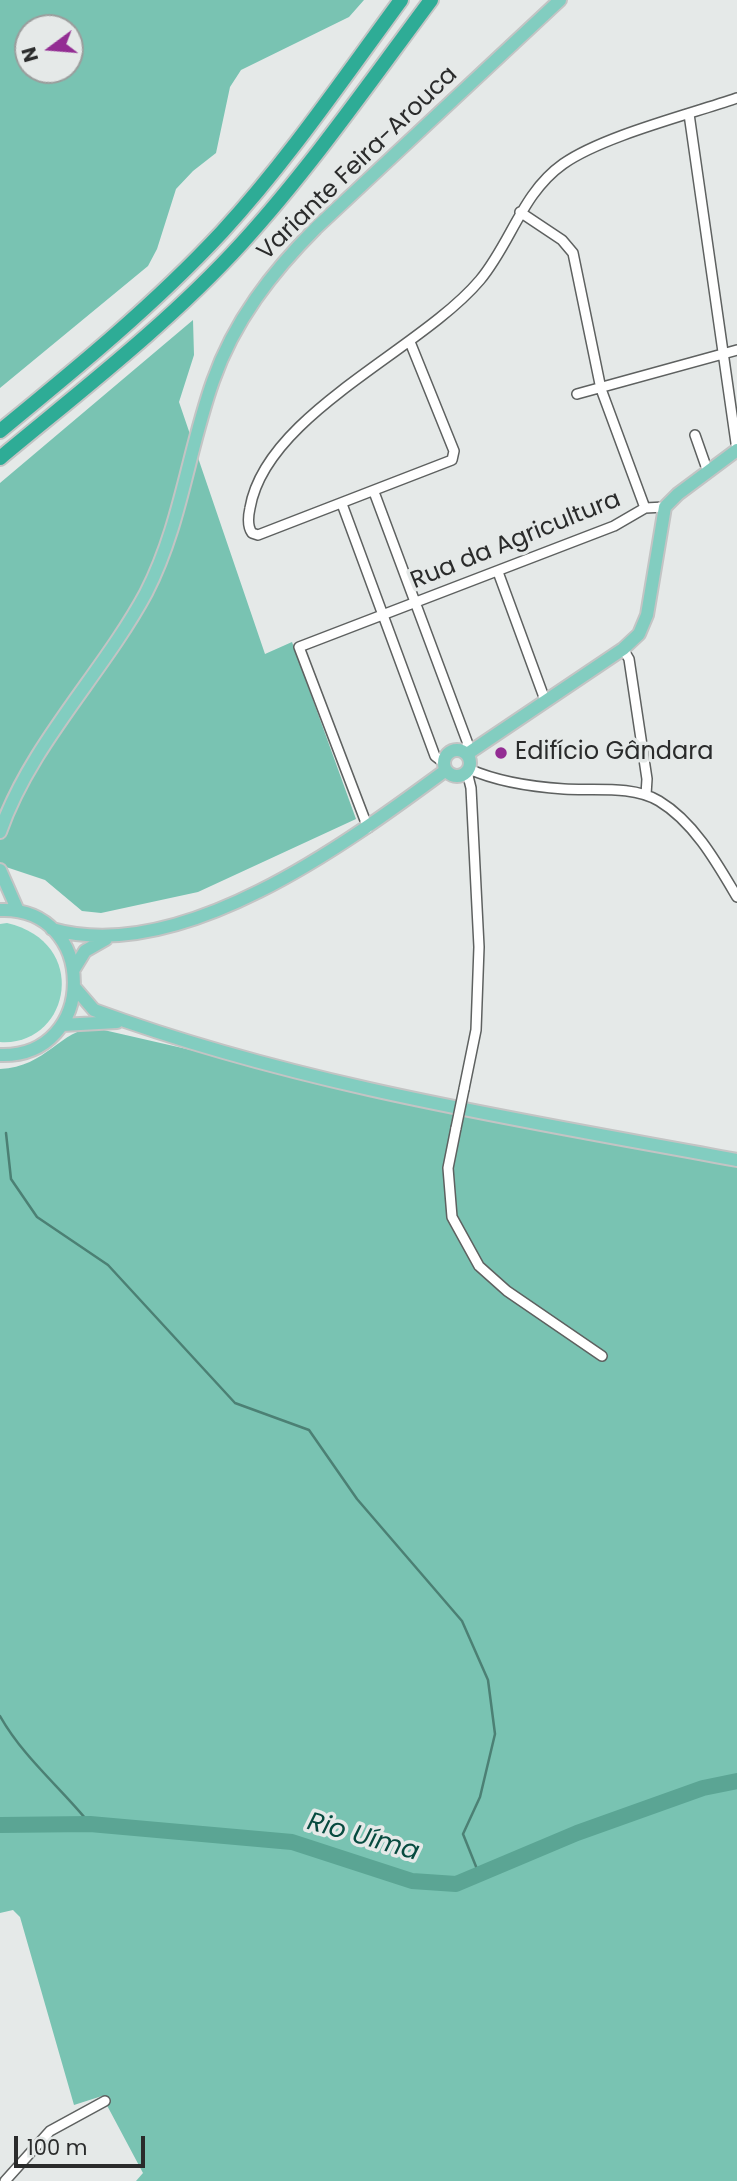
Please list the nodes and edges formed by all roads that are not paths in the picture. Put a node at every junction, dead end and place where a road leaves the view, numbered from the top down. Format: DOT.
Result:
graph roads {
  1 [pos="401,0"];
  2 [pos="431,0"];
  3 [pos="560,0"];
  4 [pos="737,98"];
  5 [pos="689,114"];
  6 [pos="520,212"];
  7 [pos="410,342"];
  8 [pos="737,349"];
  9 [pos="723,353"];
  10 [pos="601,389"];
  11 [pos="577,394"];
  12 [pos="0,431"];
  13 [pos="695,435"];
  14 [pos="737,450"];
  15 [pos="0,458"];
  16 [pos="708,472"];
  17 [pos="374,492"];
  18 [pos="342,504"];
  19 [pos="665,507"];
  20 [pos="645,508"];
  21 [pos="498,572"];
  22 [pos="415,603"];
  23 [pos="382,616"];
  24 [pos="623,649"];
  25 [pos="545,701"];
  26 [pos="466,753"];
  27 [pos="445,766"];
  28 [pos="468,771"];
  29 [pos="646,795"];
  30 [pos="368,828"];
  31 [pos="0,832"];
  32 [pos="0,870"];
  33 [pos="737,897"];
  34 [pos="0,910"];
  35 [pos="18,911"];
  36 [pos="52,929"];
  37 [pos="110,937"];
  38 [pos="74,969"];
  39 [pos="75,988"];
  40 [pos="127,1023"];
  41 [pos="62,1025"];
  42 [pos="0,1055"];
  43 [pos="737,1160"];
  44 [pos="602,1356"];
  45 [pos="105,2101"];
  46 [pos="5,2181"];
  1 -- 12 [label="highway"];
  2 -- 15 [label="highway"];
  3 -- 31 [label="main road, Variante Feira-Arouca"];
  4 -- 5 [label="street"];
  5 -- 6 [label="street"];
  5 -- 9 [label="street"];
  6 -- 7 [label="street"];
  6 -- 10 [label="street"];
  7 -- 17 [label="street"];
  7 -- 18 [label="street"];
  8 -- 9 [label="street"];
  9 -- 10 [label="street"];
  9 -- 14 [label="street"];
  10 -- 11 [label="street"];
  10 -- 20 [label="street"];
  13 -- 16 [label="street"];
  14 -- 16 [label="main road"];
  16 -- 19 [label="main road"];
  17 -- 18 [label="street"];
  17 -- 22 [label="street"];
  18 -- 23 [label="street"];
  19 -- 20 [label="street, Rua da Agricultura"];
  19 -- 24 [label="main road"];
  20 -- 21 [label="street, Rua da Agricultura"];
  21 -- 22 [label="street, Rua da Agricultura"];
  21 -- 25 [label="street"];
  22 -- 23 [label="street, Rua da Agricultura"];
  22 -- 26 [label="street"];
  23 -- 27 [label="street"];
  23 -- 30 [label="street, Rua da Agricultura"];
  24 -- 25 [label="main road"];
  24 -- 29 [label="street"];
  25 -- 26 [label="main road"];
  26 -- 27 [label="main road"];
  26 -- 28 [label="main road"];
  27 -- 28 [label="main road"];
  27 -- 30 [label="main road"];
  28 -- 29 [label="street"];
  28 -- 44 [label="street, bridge"];
  29 -- 33 [label="street"];
  30 -- 37 [label="main road"];
  32 -- 35 [label="main road"];
  34 -- 35 [label="main road"];
  35 -- 36 [label="main road"];
  36 -- 37 [label="main road"];
  36 -- 38 [label="main road"];
  37 -- 38 [label="main road"];
  38 -- 39 [label="main road"];
  39 -- 40 [label="main road"];
  39 -- 41 [label="main road"];
  40 -- 41 [label="main road"];
  40 -- 43 [label="main road"];
  41 -- 42 [label="main road"];
  45 -- 46 [label="street"];
}
